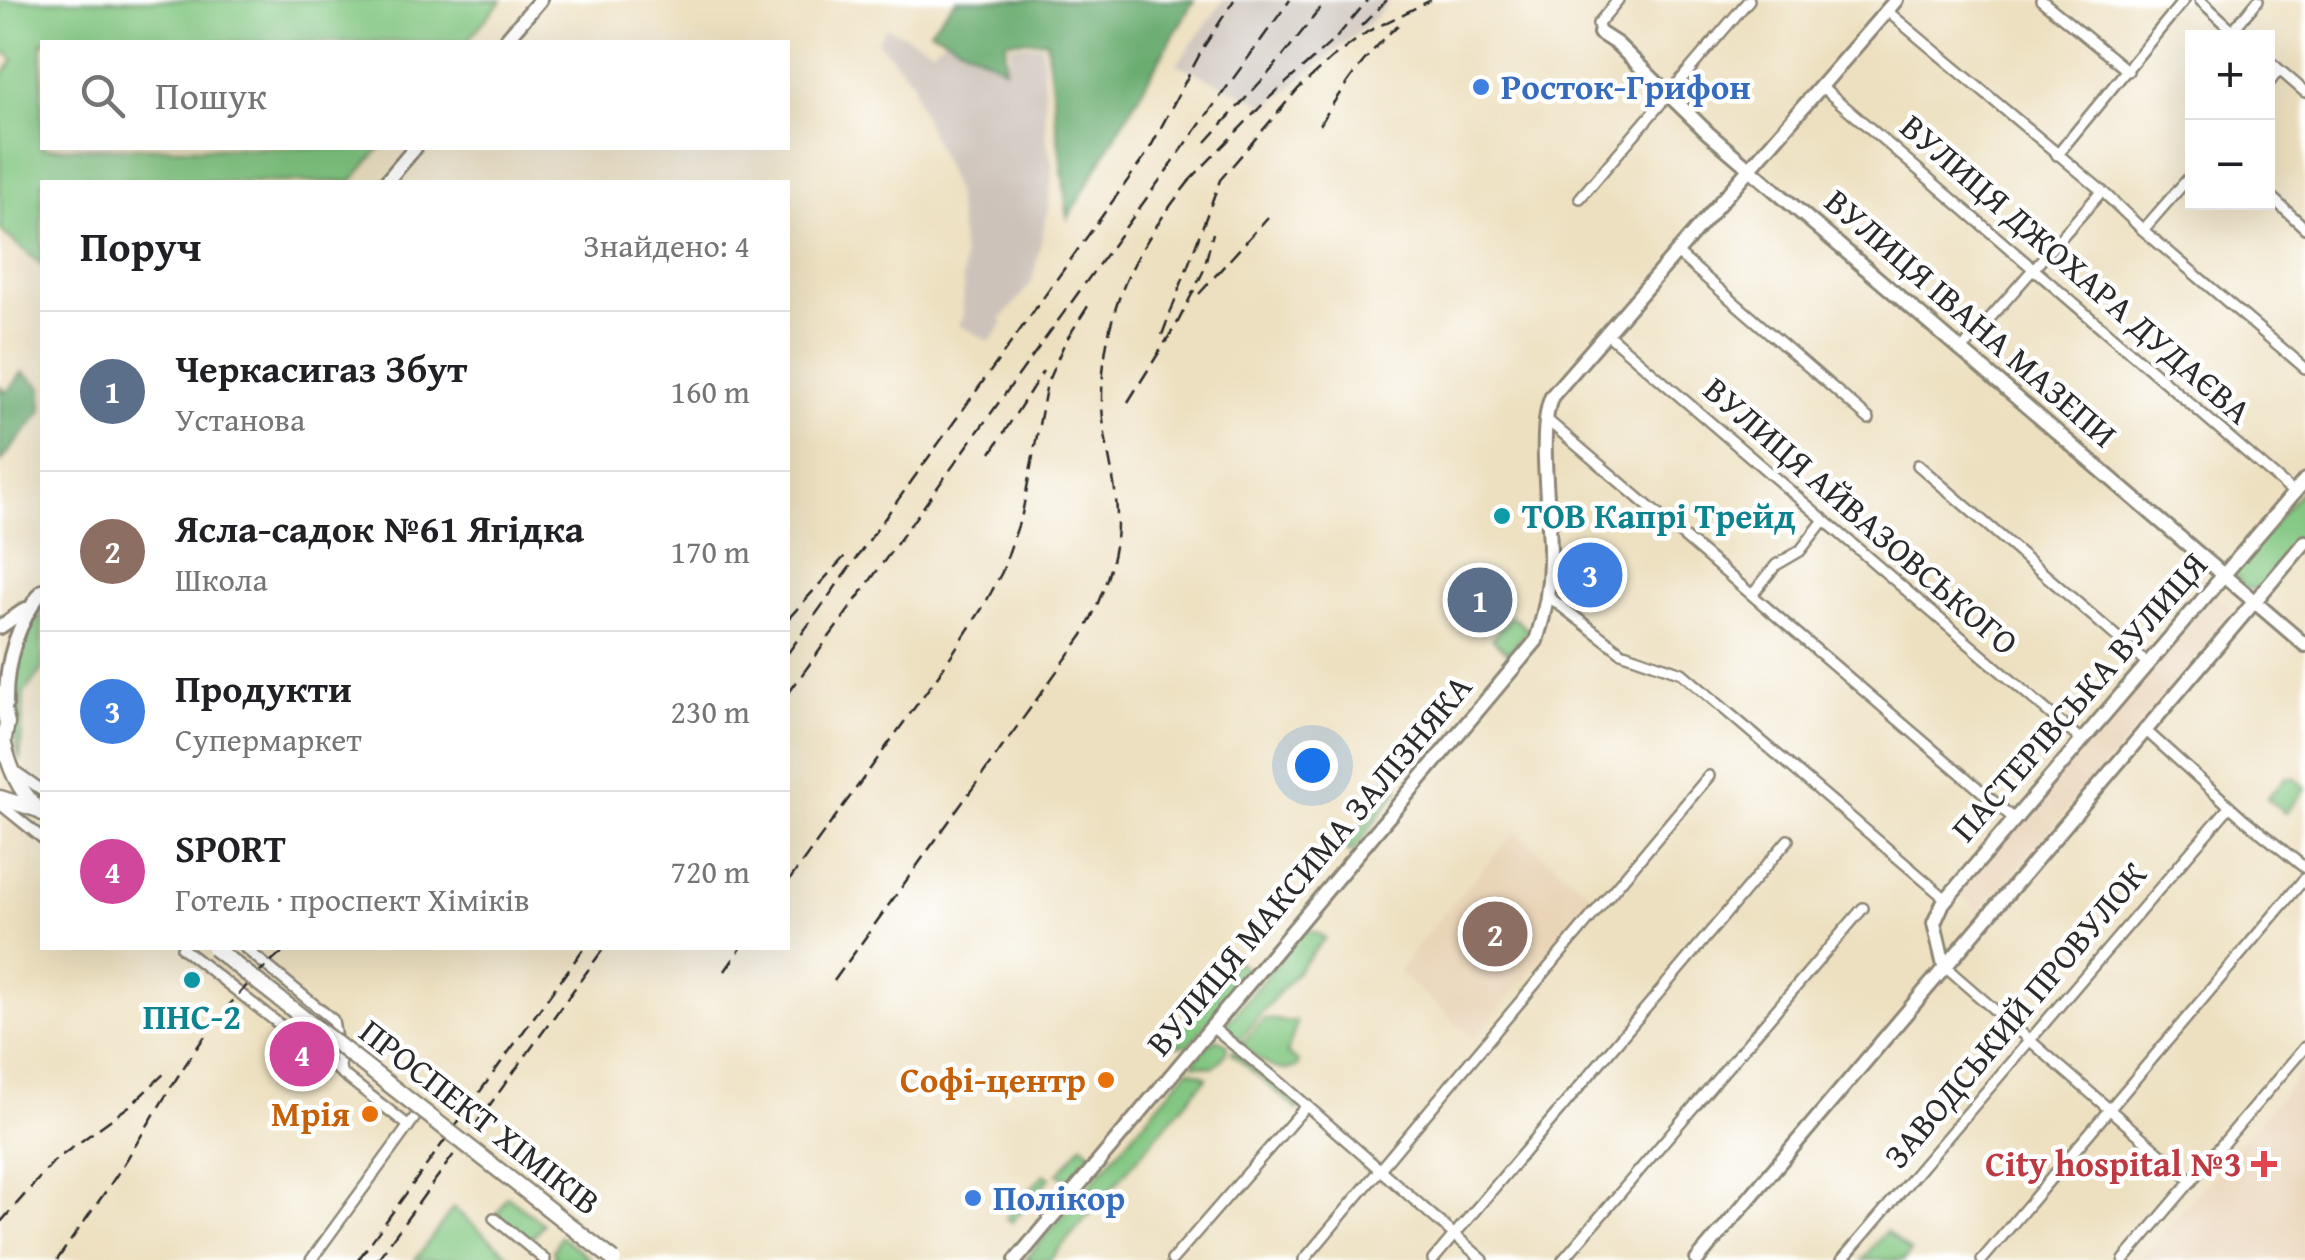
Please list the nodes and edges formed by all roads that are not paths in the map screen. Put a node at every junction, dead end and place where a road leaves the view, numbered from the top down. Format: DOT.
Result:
graph roads {
  1 [pos="540,0"];
  2 [pos="1618,0"];
  3 [pos="1749,0"];
  4 [pos="2041,0"];
  5 [pos="2184,0"];
  6 [pos="2200,0"];
  7 [pos="2258,0"];
  8 [pos="1891,5"];
  9 [pos="2233,30"];
  10 [pos="2239,30"];
  11 [pos="1600,32"];
  12 [pos="506,40"];
  13 [pos="2275,67"];
  14 [pos="2278,70"];
  15 [pos="2128,71"];
  16 [pos="2275,74"];
  17 [pos="1822,87"];
  18 [pos="2305,92"];
  19 [pos="1668,94"];
  20 [pos="413,150"];
  21 [pos="2057,155"];
  22 [pos="1752,168"];
  23 [pos="388,180"];
  24 [pos="2185,182"];
  25 [pos="2102,190"];
  26 [pos="1580,198"];
  27 [pos="2275,200"];
  28 [pos="2305,228"];
  29 [pos="2143,230"];
  30 [pos="1676,252"];
  31 [pos="2032,269"];
  32 [pos="1606,333"];
  33 [pos="1962,350"];
  34 [pos="2305,368"];
  35 [pos="1546,419"];
  36 [pos="1869,419"];
  37 [pos="1918,465"];
  38 [pos="2305,480"];
  39 [pos="2294,493"];
  40 [pos="1824,520"];
  41 [pos="2305,542"];
  42 [pos="2222,575"];
  43 [pos="40,594"];
  44 [pos="1752,594"];
  45 [pos="1549,597"];
  46 [pos="2255,602"];
  47 [pos="32,605"];
  48 [pos="0,627"];
  49 [pos="2305,645"];
  50 [pos="2148,663"];
  51 [pos="0,693"];
  52 [pos="6,712"];
  53 [pos="2144,729"];
  54 [pos="2081,740"];
  55 [pos="2,749"];
  56 [pos="10,768"];
  57 [pos="1709,776"];
  58 [pos="40,789"];
  59 [pos="0,801"];
  60 [pos="2230,806"];
  61 [pos="40,811"];
  62 [pos="2013,818"];
  63 [pos="40,836"];
  64 [pos="1788,840"];
  65 [pos="2305,868"];
  66 [pos="2305,878"];
  67 [pos="1946,899"];
  68 [pos="1863,908"];
  69 [pos="185,950"];
  70 [pos="217,950"];
  71 [pos="247,950"];
  72 [pos="1944,966"];
  73 [pos="1212,1028"];
  74 [pos="336,1037"];
  75 [pos="2028,1041"];
  76 [pos="2305,1047"];
  77 [pos="342,1072"];
  78 [pos="396,1085"];
  79 [pos="1307,1105"];
  80 [pos="384,1106"];
  81 [pos="2108,1110"];
  82 [pos="410,1126"];
  83 [pos="1380,1168"];
  84 [pos="2192,1180"];
  85 [pos="494,1218"];
  86 [pos="1454,1235"];
  87 [pos="310,1260"];
  88 [pos="545,1260"];
  89 [pos="614,1260"];
  90 [pos="1016,1260"];
  91 [pos="1172,1260"];
  92 [pos="1304,1260"];
  93 [pos="1433,1260"];
  94 [pos="1483,1260"];
  95 [pos="1563,1260"];
  96 [pos="1697,1260"];
  97 [pos="1842,1260"];
  98 [pos="1982,1260"];
  99 [pos="2124,1260"];
  1 -- 12 [label="main road"];
  2 -- 11 [label="street"];
  3 -- 19 [label="street"];
  4 -- 15 [label="street"];
  5 -- 15 [label="street"];
  6 -- 9 [label="street"];
  7 -- 10 [label="street"];
  8 -- 17 [label="main road, ВУЛИЦЯ МАКСИМА ЗАЛІЗНЯКА"];
  8 -- 21 [label="street"];
  11 -- 19 [label="main road, ВУЛИЦЯ ІВАНА МАЗЕПИ"];
  13 -- 14 [label="street"];
  14 -- 16 [label="street"];
  14 -- 18 [label="street"];
  15 -- 21 [label="street"];
  17 -- 22 [label="main road, ВУЛИЦЯ МАКСИМА ЗАЛІЗНЯКА"];
  17 -- 31 [label="street, ВУЛИЦЯ ДЖОХАРА ДУДАЄВА"];
  19 -- 22 [label="main road, ВУЛИЦЯ ІВАНА МАЗЕПИ"];
  19 -- 26 [label="street"];
  20 -- 23 [label="main road"];
  21 -- 25 [label="street"];
  22 -- 30 [label="main road, ВУЛИЦЯ МАКСИМА ЗАЛІЗНЯКА"];
  22 -- 33 [label="main road, ВУЛИЦЯ ІВАНА МАЗЕПИ"];
  24 -- 29 [label="street"];
  25 -- 29 [label="street"];
  25 -- 31 [label="street"];
  27 -- 28 [label="street"];
  29 -- 34 [label="street"];
  30 -- 32 [label="main road, ВУЛИЦЯ МАКСИМА ЗАЛІЗНЯКА"];
  30 -- 36 [label="street"];
  31 -- 33 [label="street"];
  31 -- 39 [label="street, ВУЛИЦЯ ДЖОХАРА ДУДАЄВА"];
  32 -- 35 [label="main road, ВУЛИЦЯ МАКСИМА ЗАЛІЗНЯКА"];
  32 -- 40 [label="street, ВУЛИЦЯ АЙВАЗОВСЬКОГО"];
  33 -- 42 [label="main road, ВУЛИЦЯ ІВАНА МАЗЕПИ"];
  35 -- 44 [label="street"];
  35 -- 45 [label="main road, ВУЛИЦЯ МАКСИМА ЗАЛІЗНЯКА"];
  37 -- 50 [label="street"];
  38 -- 39 [label="main road, ПАСТЕРІВСЬКА ВУЛИЦЯ"];
  39 -- 42 [label="main road, ПАСТЕРІВСЬКА ВУЛИЦЯ"];
  40 -- 44 [label="street"];
  40 -- 54 [label="street, ВУЛИЦЯ АЙВАЗОВСЬКОГО"];
  41 -- 46 [label="main road, ПАСТЕРІВСЬКА ВУЛИЦЯ"];
  42 -- 46 [label="main road, ВУЛИЦЯ ІВАНА МАЗЕПИ"];
  42 -- 50 [label="main road, ПАСТЕРІВСЬКА ВУЛИЦЯ"];
  43 -- 47 [label="main road"];
  44 -- 62 [label="street"];
  45 -- 67 [label="street"];
  45 -- 73 [label="main road, ВУЛИЦЯ МАКСИМА ЗАЛІЗНЯКА"];
  46 -- 49 [label="main road, ВУЛИЦЯ ІВАНА МАЗЕПИ"];
  46 -- 53 [label="main road, ПАСТЕРІВСЬКА ВУЛИЦЯ"];
  47 -- 48 [label="main road"];
  47 -- 52 [label="main road"];
  50 -- 54 [label="main road, ПАСТЕРІВСЬКА ВУЛИЦЯ"];
  51 -- 52 [label="main road"];
  52 -- 55 [label="main road"];
  53 -- 60 [label="street"];
  53 -- 72 [label="main road, ПАСТЕРІВСЬКА ВУЛИЦЯ"];
  54 -- 62 [label="main road, ПАСТЕРІВСЬКА ВУЛИЦЯ"];
  55 -- 56 [label="main road"];
  56 -- 58 [label="street"];
  56 -- 61 [label="main road"];
  57 -- 83 [label="street"];
  59 -- 61 [label="main road"];
  59 -- 63 [label="street"];
  60 -- 65 [label="street"];
  60 -- 75 [label="street, ЗАВОДСЬКИЙ ПРОВУЛОК"];
  62 -- 67 [label="main road, ПАСТЕРІВСЬКА ВУЛИЦЯ"];
  64 -- 86 [label="street"];
  66 -- 81 [label="street"];
  67 -- 72 [label="main road"];
  68 -- 95 [label="street"];
  69 -- 77 [label="street"];
  70 -- 89 [label="main road, ПРОСПЕКТ ХІМІКІВ, bridge"];
  71 -- 74 [label="street"];
  72 -- 75 [label="street"];
  72 -- 96 [label="main road, ПАСТЕРІВСЬКА ВУЛИЦЯ"];
  73 -- 79 [label="street"];
  73 -- 90 [label="main road, ВУЛИЦЯ МАКСИМА ЗАЛІЗНЯКА"];
  74 -- 77 [label="street"];
  74 -- 78 [label="street"];
  75 -- 81 [label="street"];
  75 -- 97 [label="street, ЗАВОДСЬКИЙ ПРОВУЛОК"];
  76 -- 84 [label="street"];
  77 -- 80 [label="street"];
  78 -- 80 [label="street"];
  78 -- 82 [label="street"];
  79 -- 83 [label="street"];
  79 -- 91 [label="street"];
  80 -- 82 [label="street"];
  81 -- 84 [label="street"];
  81 -- 98 [label="street"];
  82 -- 87 [label="street"];
  83 -- 86 [label="street"];
  83 -- 92 [label="street"];
  84 -- 99 [label="street"];
  85 -- 88 [label="street"];
  86 -- 93 [label="street"];
  86 -- 94 [label="street"];
}
